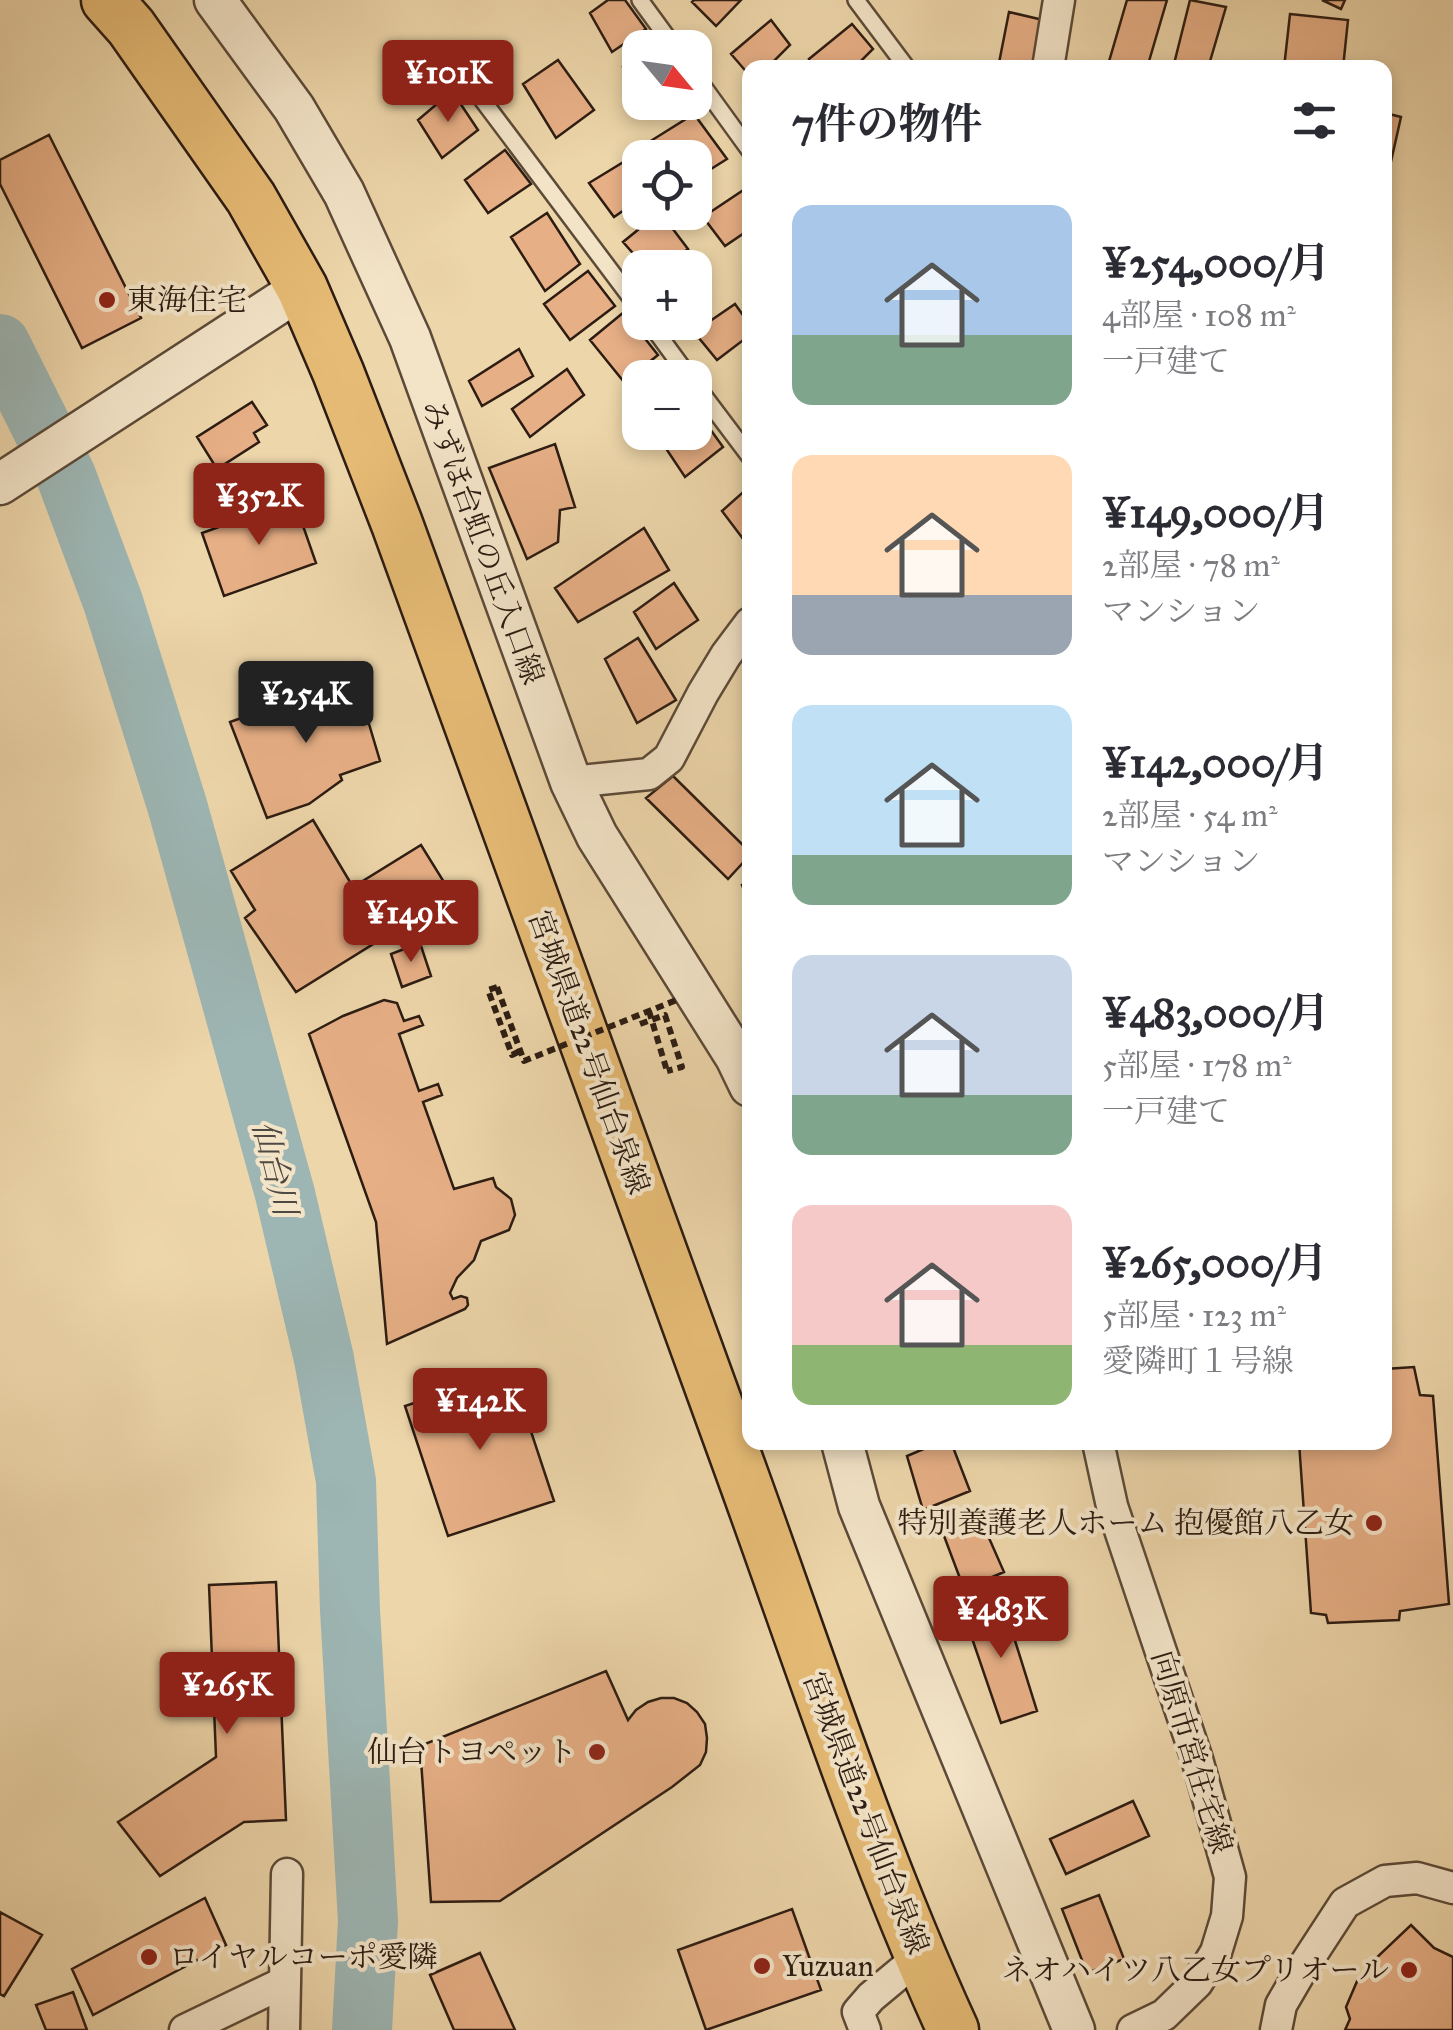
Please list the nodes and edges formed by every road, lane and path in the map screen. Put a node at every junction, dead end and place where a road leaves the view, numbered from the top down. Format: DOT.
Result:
graph roads {
  1 [pos="107,0"];
  2 [pos="215,0"];
  3 [pos="856,0"];
  4 [pos="643,1"];
  5 [pos="1061,1"];
  6 [pos="663,30"];
  7 [pos="445,50"];
  8 [pos="901,60"];
  9 [pos="1050,60"];
  10 [pos="712,98"];
  11 [pos="742,140"];
  12 [pos="622,286"];
  13 [pos="302,288"];
  14 [pos="712,407"];
  15 [pos="742,446"];
  16 [pos="8,479"];
  17 [pos="742,634"];
  18 [pos="571,782"];
  19 [pos="679,999"];
  20 [pos="649,1011"];
  21 [pos="640,1024"];
  22 [pos="522,1050"];
  23 [pos="742,1069"];
  24 [pos="844,1450"];
  25 [pos="1100,1450"];
  26 [pos="287,1874"];
  27 [pos="1453,1888"];
  28 [pos="919,1956"];
  29 [pos="285,1982"];
  30 [pos="185,2030"];
  31 [pos="284,2030"];
  32 [pos="865,2030"];
  33 [pos="953,2030"];
  34 [pos="1074,2030"];
  35 [pos="1134,2030"];
  36 [pos="1276,2030"];
  1 -- 13 [label="main road, 宮城県道22号仙台泉線"];
  2 -- 18 [label="street, みずほ台虹の丘入口線"];
  3 -- 8 [label="lane"];
  4 -- 6 [label="lane"];
  5 -- 9 [label="street"];
  7 -- 12 [label="lane"];
  10 -- 11 [label="lane"];
  13 -- 16 [label="street"];
  13 -- 28 [label="main road, 宮城県道22号仙台泉線"];
  14 -- 15 [label="lane"];
  17 -- 18 [label="street"];
  18 -- 23 [label="street, みずほ台虹の丘入口線"];
  19 -- 20 [label="path, bridge"];
  20 -- 21 [label="path, bridge"];
  20 -- 22 [label="path, bridge"];
  24 -- 34 [label="street"];
  25 -- 35 [label="street, 向原市営住宅線"];
  26 -- 29 [label="street"];
  27 -- 36 [label="street"];
  28 -- 32 [label="street"];
  28 -- 33 [label="main road, 宮城県道22号仙台泉線"];
  29 -- 30 [label="street"];
  29 -- 31 [label="street"];
}
